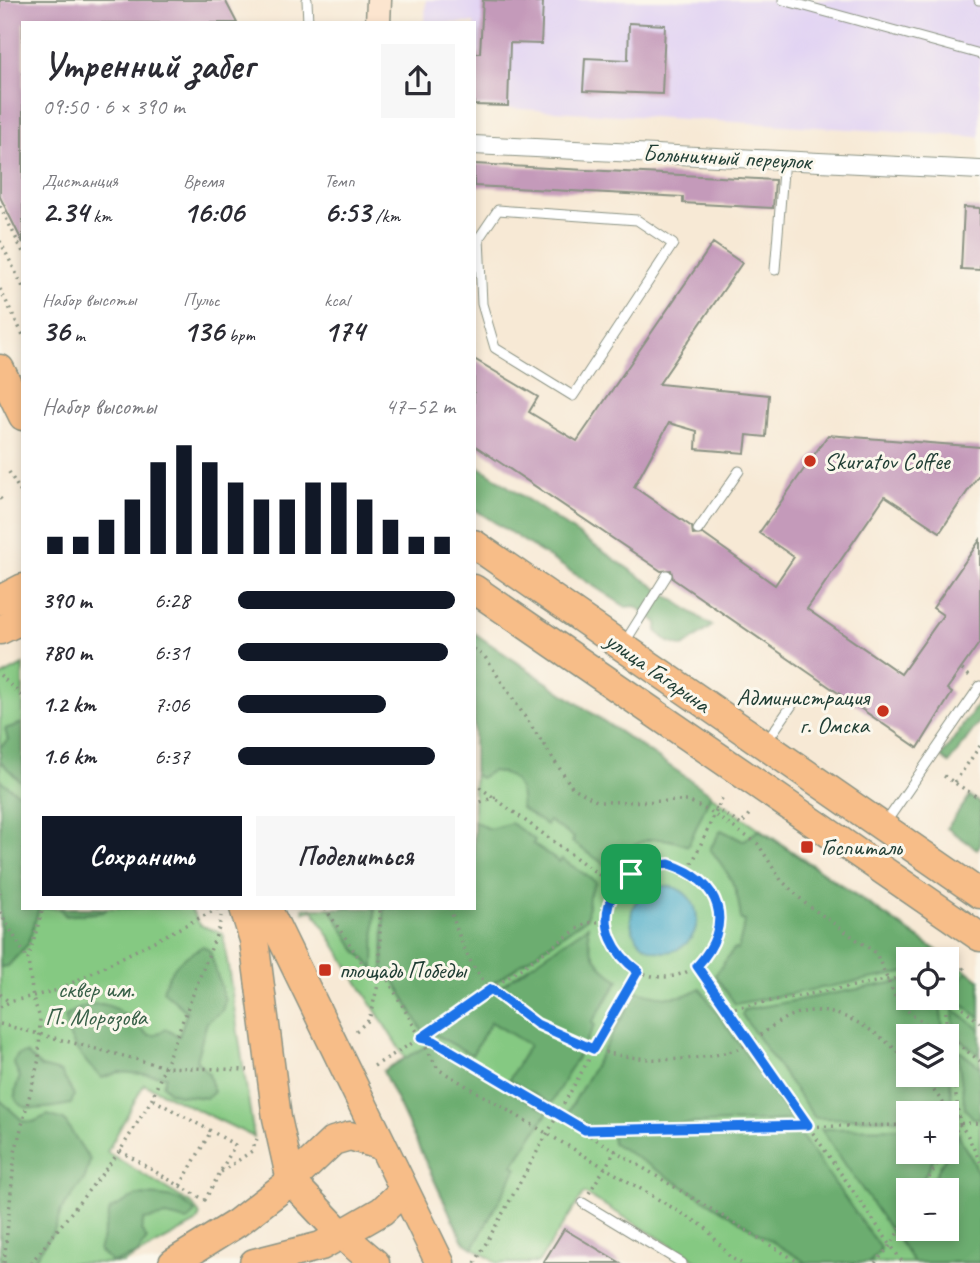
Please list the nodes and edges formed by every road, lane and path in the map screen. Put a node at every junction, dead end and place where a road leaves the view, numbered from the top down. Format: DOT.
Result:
graph roads {
  1 [pos="307,0"];
  2 [pos="379,0"];
  3 [pos="783,0"];
  4 [pos="818,5"];
  5 [pos="308,21"];
  6 [pos="378,21"];
  7 [pos="980,54"];
  8 [pos="476,145"];
  9 [pos="784,159"];
  10 [pos="980,170"];
  11 [pos="0,206"];
  12 [pos="477,238"];
  13 [pos="0,241"];
  14 [pos="21,248"];
  15 [pos="775,271"];
  16 [pos="21,283"];
  17 [pos="0,289"];
  18 [pos="21,331"];
  19 [pos="0,369"];
  20 [pos="21,412"];
  21 [pos="9,471"];
  22 [pos="739,471"];
  23 [pos="21,492"];
  24 [pos="698,530"];
  25 [pos="476,545"];
  26 [pos="667,575"];
  27 [pos="21,589"];
  28 [pos="476,590"];
  29 [pos="0,600"];
  30 [pos="21,619"];
  31 [pos="0,631"];
  32 [pos="622,647"];
  33 [pos="476,650"];
  34 [pos="0,675"];
  35 [pos="980,686"];
  36 [pos="21,695"];
  37 [pos="792,705"];
  38 [pos="711,709"];
  39 [pos="691,738"];
  40 [pos="764,745"];
  41 [pos="980,746"];
  42 [pos="944,776"];
  43 [pos="955,782"];
  44 [pos="476,784"];
  45 [pos="724,794"];
  46 [pos="496,797"];
  47 [pos="980,799"];
  48 [pos="476,803"];
  49 [pos="715,808"];
  50 [pos="750,813"];
  51 [pos="712,814"];
  52 [pos="883,827"];
  53 [pos="688,870"];
  54 [pos="617,888"];
  55 [pos="980,894"];
  56 [pos="42,910"];
  57 [pos="216,910"];
  58 [pos="220,910"];
  59 [pos="245,910"];
  60 [pos="268,910"];
  61 [pos="326,910"];
  62 [pos="380,910"];
  63 [pos="451,910"];
  64 [pos="0,912"];
  65 [pos="606,921"];
  66 [pos="219,928"];
  67 [pos="226,935"];
  68 [pos="980,937"];
  69 [pos="28,960"];
  70 [pos="967,964"];
  71 [pos="697,966"];
  72 [pos="638,971"];
  73 [pos="959,976"];
  74 [pos="380,977"];
  75 [pos="896,979"];
  76 [pos="889,981"];
  77 [pos="491,989"];
  78 [pos="0,994"];
  79 [pos="33,998"];
  80 [pos="9,1002"];
  81 [pos="959,1005"];
  82 [pos="0,1007"];
  83 [pos="727,1009"];
  84 [pos="980,1023"];
  85 [pos="0,1024"];
  86 [pos="927,1024"];
  87 [pos="356,1031"];
  88 [pos="41,1032"];
  89 [pos="421,1038"];
  90 [pos="750,1041"];
  91 [pos="959,1045"];
  92 [pos="593,1049"];
  93 [pos="896,1052"];
  94 [pos="246,1057"];
  95 [pos="980,1061"];
  96 [pos="374,1066"];
  97 [pos="166,1067"];
  98 [pos="248,1070"];
  99 [pos="249,1082"];
  100 [pos="931,1087"];
  101 [pos="955,1087"];
  102 [pos="152,1099"];
  103 [pos="557,1112"];
  104 [pos="960,1124"];
  105 [pos="980,1124"];
  106 [pos="808,1125"];
  107 [pos="896,1125"];
  108 [pos="256,1129"];
  109 [pos="585,1130"];
  110 [pos="211,1131"];
  111 [pos="546,1133"];
  112 [pos="374,1143"];
  113 [pos="615,1150"];
  114 [pos="120,1151"];
  115 [pos="980,1162"];
  116 [pos="604,1168"];
  117 [pos="221,1172"];
  118 [pos="291,1181"];
  119 [pos="180,1186"];
  120 [pos="402,1191"];
  121 [pos="583,1203"];
  122 [pos="341,1234"];
  123 [pos="896,1236"];
  124 [pos="891,1245"];
  125 [pos="4,1263"];
  126 [pos="31,1263"];
  127 [pos="173,1263"];
  128 [pos="254,1263"];
  129 [pos="375,1263"];
  130 [pos="440,1263"];
  131 [pos="475,1263"];
  132 [pos="682,1263"];
  133 [pos="741,1263"];
  134 [pos="800,1263"];
  135 [pos="875,1263"];
  136 [pos="903,1263"];
  1 -- 5 [label="lane"];
  2 -- 6 [label="main road"];
  3 -- 4 [label="lane"];
  4 -- 7 [label="lane"];
  8 -- 9 [label="street, Больничный переулок"];
  9 -- 10 [label="street, Больничный переулок"];
  9 -- 15 [label="lane"];
  11 -- 14 [label="path"];
  12 -- 12 [label="lane"];
  13 -- 16 [label="path"];
  17 -- 18 [label="path"];
  19 -- 20 [label="main road"];
  21 -- 23 [label="path"];
  22 -- 24 [label="lane"];
  25 -- 32 [label="main road, улица Гагарина"];
  26 -- 32 [label="lane"];
  27 -- 29 [label="main road"];
  28 -- 39 [label="main road, улица Гагарина"];
  30 -- 31 [label="main road"];
  32 -- 38 [label="main road, улица Гагарина"];
  33 -- 51 [label="path"];
  34 -- 36 [label="path"];
  35 -- 52 [label="lane"];
  37 -- 40 [label="lane"];
  38 -- 39 [label="main road"];
  38 -- 40 [label="main road, улица Гагарина"];
  39 -- 68 [label="main road, улица Гагарина"];
  40 -- 52 [label="main road, улица Гагарина"];
  41 -- 43 [label="path"];
  42 -- 43 [label="path"];
  43 -- 47 [label="path"];
  44 -- 46 [label="path"];
  45 -- 49 [label="path"];
  46 -- 48 [label="path"];
  46 -- 54 [label="path"];
  49 -- 50 [label="path"];
  49 -- 51 [label="path"];
  51 -- 53 [label="path"];
  51 -- 76 [label="path"];
  52 -- 55 [label="main road, улица Гагарина"];
  53 -- 54 [label="path"];
  53 -- 71 [label="path"];
  54 -- 65 [label="path"];
  56 -- 69 [label="path"];
  57 -- 79 [label="path"];
  58 -- 67 [label="path"];
  59 -- 118 [label="main road"];
  60 -- 112 [label="main road"];
  61 -- 74 [label="path"];
  62 -- 74 [label="path"];
  63 -- 77 [label="path"];
  64 -- 69 [label="path"];
  65 -- 72 [label="path"];
  65 -- 77 [label="path"];
  66 -- 97 [label="path"];
  69 -- 79 [label="path"];
  70 -- 73 [label="path"];
  71 -- 72 [label="path"];
  71 -- 83 [label="path"];
  72 -- 92 [label="path"];
  74 -- 87 [label="path"];
  74 -- 89 [label="path"];
  75 -- 76 [label="path"];
  76 -- 83 [label="path"];
  76 -- 86 [label="path"];
  77 -- 89 [label="path"];
  77 -- 92 [label="path"];
  78 -- 80 [label="path"];
  79 -- 80 [label="path"];
  79 -- 88 [label="path"];
  80 -- 82 [label="path"];
  81 -- 84 [label="path"];
  83 -- 90 [label="path"];
  85 -- 88 [label="path"];
  88 -- 97 [label="path"];
  88 -- 125 [label="path"];
  89 -- 96 [label="path"];
  89 -- 103 [label="path"];
  89 -- 111 [label="path"];
  90 -- 92 [label="path"];
  90 -- 93 [label="path"];
  90 -- 106 [label="path"];
  91 -- 95 [label="path"];
  92 -- 103 [label="path"];
  94 -- 98 [label="path"];
  97 -- 98 [label="path"];
  97 -- 102 [label="path"];
  98 -- 99 [label="path"];
  100 -- 104 [label="path"];
  101 -- 104 [label="path"];
  102 -- 110 [label="path"];
  102 -- 114 [label="path"];
  103 -- 109 [label="path"];
  103 -- 111 [label="path"];
  104 -- 105 [label="path"];
  104 -- 115 [label="path"];
  106 -- 107 [label="path"];
  106 -- 109 [label="path"];
  106 -- 124 [label="path"];
  108 -- 117 [label="path"];
  109 -- 113 [label="path"];
  110 -- 117 [label="path"];
  110 -- 119 [label="path"];
  111 -- 116 [label="path"];
  111 -- 131 [label="path"];
  112 -- 118 [label="main road"];
  112 -- 120 [label="main road"];
  113 -- 116 [label="path"];
  113 -- 134 [label="path"];
  114 -- 119 [label="path"];
  114 -- 126 [label="path"];
  116 -- 121 [label="path"];
  116 -- 133 [label="path"];
  117 -- 119 [label="path"];
  118 -- 122 [label="main road"];
  118 -- 127 [label="main road"];
  120 -- 122 [label="main road"];
  120 -- 130 [label="main road"];
  121 -- 132 [label="lane"];
  122 -- 128 [label="main road"];
  122 -- 129 [label="main road"];
  123 -- 124 [label="path"];
  124 -- 135 [label="path"];
  124 -- 136 [label="path"];
}
